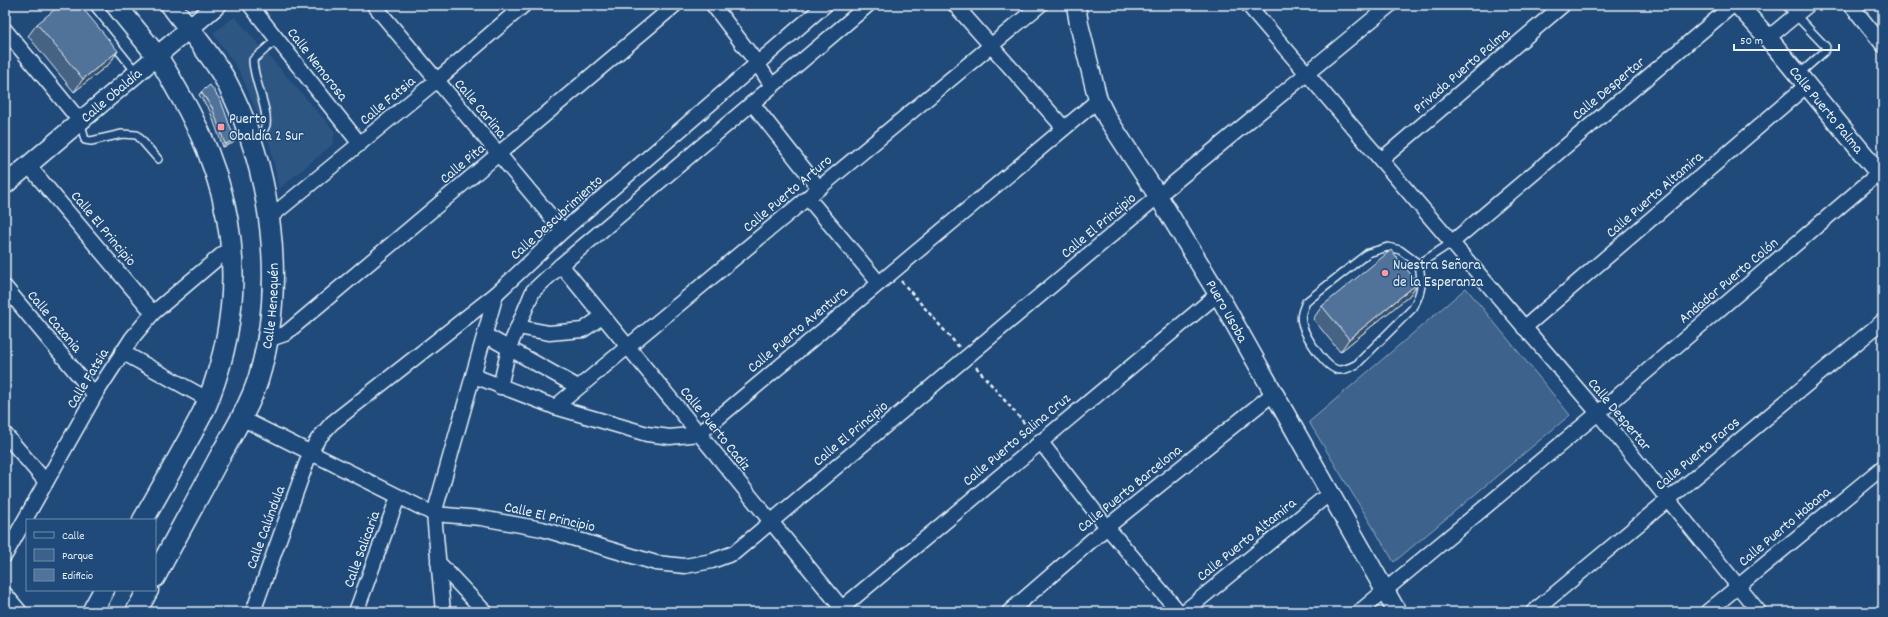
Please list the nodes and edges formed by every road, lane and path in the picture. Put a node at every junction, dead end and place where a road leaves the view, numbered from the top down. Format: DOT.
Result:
graph roads {
  1 [pos="82,5"];
  2 [pos="116,5"];
  3 [pos="171,5"];
  4 [pos="217,5"];
  5 [pos="250,5"];
  6 [pos="374,5"];
  7 [pos="524,5"];
  8 [pos="675,5"];
  9 [pos="713,5"];
  10 [pos="825,5"];
  11 [pos="868,5"];
  12 [pos="955,5"];
  13 [pos="1040,5"];
  14 [pos="1076,5"];
  15 [pos="1248,5"];
  16 [pos="1390,5"];
  17 [pos="1563,5"];
  18 [pos="1733,5"];
  19 [pos="1738,5"];
  20 [pos="1808,5"];
  21 [pos="1851,5"];
  22 [pos="508,10"];
  23 [pos="1791,10"];
  24 [pos="188,28"];
  25 [pos="6,32"];
  26 [pos="1768,38"];
  27 [pos="277,39"];
  28 [pos="1883,45"];
  29 [pos="991,46"];
  30 [pos="156,55"];
  31 [pos="757,63"];
  32 [pos="136,73"];
  33 [pos="1307,74"];
  34 [pos="436,81"];
  35 [pos="1802,81"];
  36 [pos="772,86"];
  37 [pos="1098,100"];
  38 [pos="752,102"];
  39 [pos="80,121"];
  40 [pos="1064,128"];
  41 [pos="360,144"];
  42 [pos="253,148"];
  43 [pos="499,155"];
  44 [pos="158,159"];
  45 [pos="1381,160"];
  46 [pos="28,165"];
  47 [pos="1881,176"];
  48 [pos="5,185"];
  49 [pos="819,188"];
  50 [pos="1158,196"];
  51 [pos="808,198"];
  52 [pos="269,218"];
  53 [pos="563,231"];
  54 [pos="1451,243"];
  55 [pos="232,246"];
  56 [pos="561,264"];
  57 [pos="1419,264"];
  58 [pos="879,283"];
  59 [pos="5,287"];
  60 [pos="496,294"];
  61 [pos="1218,294"];
  62 [pos="153,313"];
  63 [pos="603,316"];
  64 [pos="1883,321"];
  65 [pos="518,327"];
  66 [pos="1524,328"];
  67 [pos="485,335"];
  68 [pos="267,340"];
  69 [pos="628,346"];
  70 [pos="509,348"];
  71 [pos="122,352"];
  72 [pos="474,376"];
  73 [pos="500,387"];
  74 [pos="578,387"];
  75 [pos="1274,393"];
  76 [pos="95,395"];
  77 [pos="209,400"];
  78 [pos="555,407"];
  79 [pos="1598,412"];
  80 [pos="241,418"];
  81 [pos="5,434"];
  82 [pos="699,434"];
  83 [pos="1040,441"];
  84 [pos="310,453"];
  85 [pos="1883,467"];
  86 [pos="46,482"];
  87 [pos="1330,493"];
  88 [pos="398,497"];
  89 [pos="1668,500"];
  90 [pos="434,514"];
  91 [pos="144,519"];
  92 [pos="771,522"];
  93 [pos="1107,527"];
  94 [pos="5,555"];
  95 [pos="438,562"];
  96 [pos="156,575"];
  97 [pos="1738,586"];
  98 [pos="103,591"];
  99 [pos="147,591"];
  100 [pos="1385,591"];
  101 [pos="5,594"];
  102 [pos="841,611"];
  103 [pos="20,612"];
  104 [pos="92,612"];
  105 [pos="136,612"];
  106 [pos="253,612"];
  107 [pos="356,612"];
  108 [pos="443,612"];
  109 [pos="484,612"];
  110 [pos="1009,612"];
  111 [pos="1179,612"];
  112 [pos="1184,612"];
  113 [pos="1359,612"];
  114 [pos="1397,612"];
  115 [pos="1533,612"];
  116 [pos="1707,612"];
  117 [pos="1759,612"];
  1 -- 32 [label="lane"];
  2 -- 30 [label="main road"];
  3 -- 24 [label="main road, Calle Henequén"];
  4 -- 24 [label="street, Calle Obaldía"];
  5 -- 27 [label="street, Calle Nemorosa"];
  6 -- 34 [label="street, Calle Carlina"];
  7 -- 22 [label="street, Calle Fatsia"];
  8 -- 43 [label="street, Calle Pita"];
  9 -- 31 [label="street"];
  10 -- 31 [label="street, Calle Descubrimiento"];
  11 -- 36 [label="street"];
  12 -- 29 [label="street"];
  13 -- 29 [label="street, Calle Puerto Arturo"];
  14 -- 37 [label="street, Puero Usoba"];
  15 -- 33 [label="street, Calle Despertar"];
  16 -- 33 [label="street, Calle El Principio"];
  17 -- 45 [label="street, Privada Puerto Palma"];
  18 -- 54 [label="street, Calle Despertar"];
  19 -- 26 [label="street, Calle Puerto Palma"];
  20 -- 23 [label="street"];
  21 -- 28 [label="street"];
  22 -- 34 [label="street, Calle Fatsia"];
  23 -- 26 [label="street"];
  23 -- 35 [label="lane"];
  24 -- 30 [label="street, Calle Obaldía"];
  24 -- 42 [label="main road, Calle Henequén"];
  25 -- 39 [label="street"];
  26 -- 35 [label="street, Calle Puerto Palma"];
  27 -- 41 [label="street, Calle Nemorosa"];
  27 -- 42 [label="lane"];
  29 -- 40 [label="street"];
  29 -- 49 [label="street, Calle Puerto Arturo"];
  30 -- 32 [label="street, Calle Obaldía"];
  30 -- 55 [label="main road"];
  31 -- 36 [label="street"];
  31 -- 53 [label="street, Calle Descubrimiento"];
  32 -- 39 [label="street, Calle Obaldía"];
  33 -- 45 [label="street, Calle Despertar"];
  33 -- 50 [label="street, Calle El Principio"];
  34 -- 41 [label="street, Calle Fatsia"];
  34 -- 43 [label="street, Calle Carlina"];
  35 -- 47 [label="street, Calle Puerto Palma"];
  35 -- 66 [label="street, Calle Puerto Altamira"];
  36 -- 38 [label="street"];
  37 -- 40 [label="street, Calle Puerto Aventura"];
  37 -- 50 [label="street, Puero Usoba"];
  38 -- 49 [label="street"];
  38 -- 56 [label="street"];
  39 -- 44 [label="lane"];
  39 -- 46 [label="street, Calle Obaldía"];
  40 -- 58 [label="street, Calle Puerto Aventura"];
  41 -- 52 [label="street, Calle Fatsia"];
  42 -- 52 [label="main road, Calle Henequén"];
  43 -- 53 [label="street, Calle Carlina"];
  43 -- 68 [label="street, Calle Pita"];
  45 -- 54 [label="street, Calle Despertar"];
  46 -- 48 [label="street, Calle Obaldía"];
  46 -- 62 [label="street, Calle El Principio"];
  47 -- 79 [label="street, Andador Puerto Colón"];
  49 -- 51 [label="street, Calle Puerto Arturo"];
  50 -- 61 [label="street, Puero Usoba"];
  50 -- 92 [label="street, Calle El Principio"];
  51 -- 58 [label="street"];
  51 -- 69 [label="street, Calle Puerto Arturo"];
  52 -- 68 [label="main road, Calle Henequén"];
  53 -- 60 [label="street, Calle Descubrimiento"];
  54 -- 57 [label="lane"];
  54 -- 66 [label="street, Calle Despertar"];
  55 -- 62 [label="street, Calle Fatsia"];
  55 -- 77 [label="main road"];
  56 -- 63 [label="street, Calle Puerto Cadiz"];
  56 -- 65 [label="street"];
  57 -- 57 [label="lane"];
  58 -- 82 [label="street, Calle Puerto Aventura"];
  59 -- 76 [label="street, Calle Cazania"];
  60 -- 67 [label="street"];
  60 -- 84 [label="street, Calle Descubrimiento"];
  61 -- 75 [label="street, Puero Usoba"];
  61 -- 83 [label="street, Calle Puerto Salina Cruz"];
  62 -- 71 [label="street, Calle Fatsia"];
  63 -- 65 [label="street"];
  63 -- 69 [label="street, Calle Puerto Cadiz"];
  64 -- 89 [label="street, Calle Puerto Faros"];
  65 -- 70 [label="street"];
  66 -- 79 [label="street, Calle Despertar"];
  67 -- 70 [label="street"];
  67 -- 72 [label="street"];
  68 -- 80 [label="main road, Calle Henequén"];
  69 -- 74 [label="street, Calle Puerto Arturo"];
  69 -- 82 [label="street, Calle Puerto Cadiz"];
  70 -- 73 [label="street"];
  70 -- 74 [label="street"];
  71 -- 76 [label="street, Calle Fatsia"];
  71 -- 77 [label="street"];
  72 -- 73 [label="street"];
  72 -- 90 [label="street"];
  73 -- 78 [label="street"];
  74 -- 78 [label="street, Calle Puerto Arturo"];
  75 -- 87 [label="street, Puero Usoba"];
  75 -- 93 [label="street, Calle Puerto Barcelona"];
  76 -- 86 [label="street, Calle Fatsia"];
  77 -- 91 [label="main road"];
  78 -- 82 [label="street"];
  79 -- 89 [label="street, Calle Despertar"];
  79 -- 100 [label="street, Andador Puerto Colón"];
  80 -- 84 [label="street, Calle El Principio"];
  80 -- 96 [label="main road, Calle Henequén"];
  81 -- 86 [label="street"];
  82 -- 92 [label="street, Calle Puerto Cadiz"];
  83 -- 93 [label="street"];
  83 -- 102 [label="street, Calle Puerto Salina Cruz"];
  84 -- 88 [label="street, Calle El Principio"];
  84 -- 106 [label="street, Calle Calúndula"];
  85 -- 97 [label="street, Calle Puerto Habana"];
  86 -- 94 [label="street, Calle Fatsia"];
  87 -- 100 [label="street, Puero Usoba"];
  87 -- 112 [label="street, Calle Puerto Altamira"];
  88 -- 90 [label="street, Calle El Principio"];
  88 -- 107 [label="street, Calle Salicaria"];
  89 -- 97 [label="street, Calle Despertar"];
  89 -- 115 [label="street, Calle Puerto Faros"];
  90 -- 92 [label="street, Calle El Principio"];
  90 -- 95 [label="street"];
  92 -- 102 [label="street, Calle Puerto Cadiz"];
  93 -- 110 [label="street, Calle Puerto Barcelona"];
  93 -- 111 [label="street"];
  95 -- 108 [label="street"];
  95 -- 109 [label="street"];
  97 -- 116 [label="street, Calle Puerto Habana"];
  97 -- 117 [label="street, Calle Despertar"];
  98 -- 104 [label="main road"];
  99 -- 105 [label="main road"];
  100 -- 113 [label="street"];
  100 -- 114 [label="street, Puero Usoba"];
  101 -- 103 [label="street"];
}
